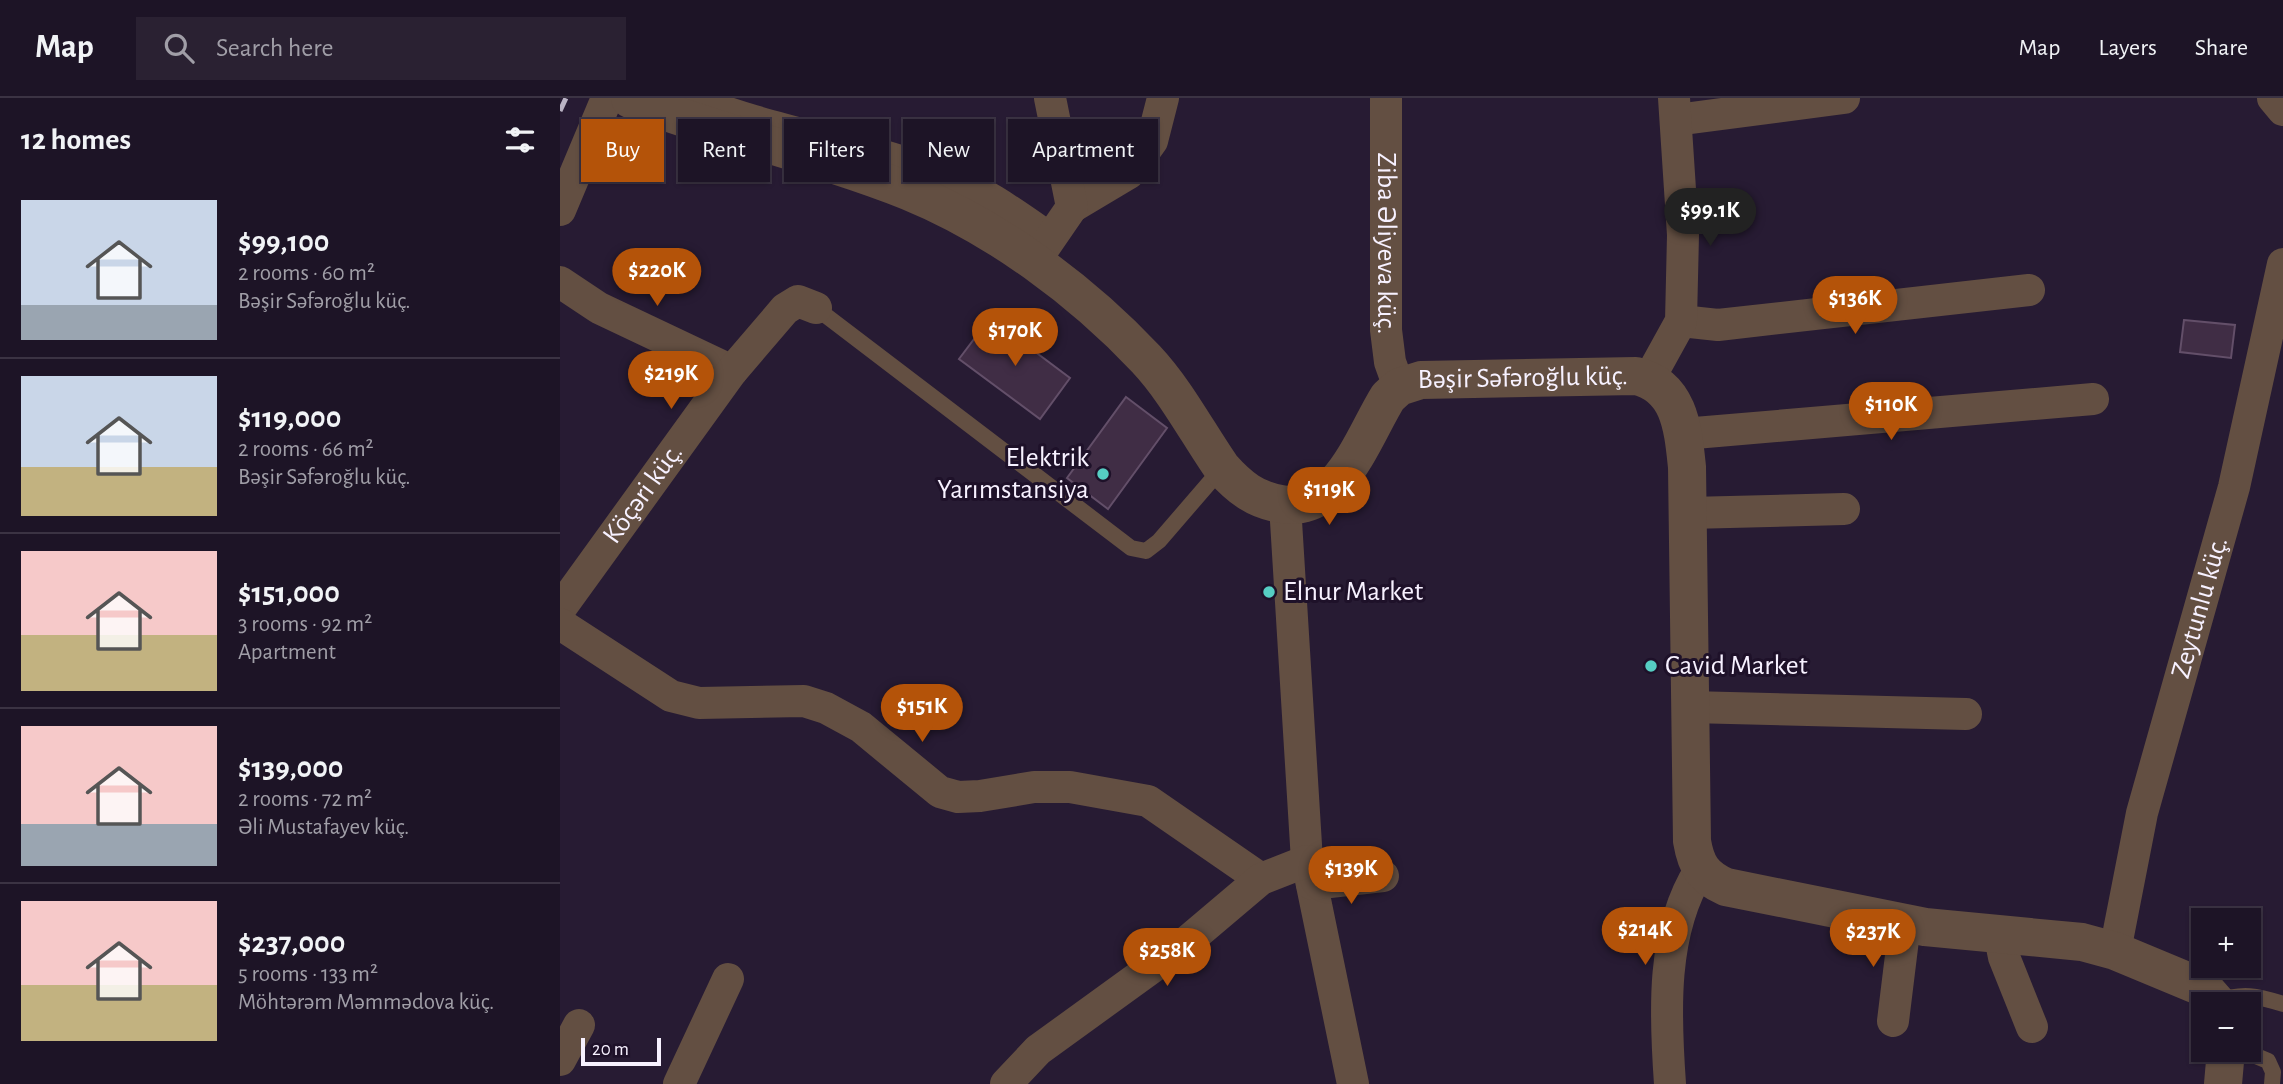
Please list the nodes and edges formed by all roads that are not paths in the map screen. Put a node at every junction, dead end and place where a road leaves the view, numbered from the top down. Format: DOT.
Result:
graph roads {
  1 [pos="607,98"];
  2 [pos="688,98"];
  3 [pos="1050,98"];
  4 [pos="1163,98"];
  5 [pos="1386,98"];
  6 [pos="1844,98"];
  7 [pos="2273,98"];
  8 [pos="630,99"];
  9 [pos="1675,109"];
  10 [pos="2283,110"];
  11 [pos="769,111"];
  12 [pos="1072,207"];
  13 [pos="560,210"];
  14 [pos="1041,250"];
  15 [pos="2283,264"];
  16 [pos="560,282"];
  17 [pos="2029,290"];
  18 [pos="816,308"];
  19 [pos="1681,321"];
  20 [pos="732,371"];
  21 [pos="1649,379"];
  22 [pos="1399,387"];
  23 [pos="2093,398"];
  24 [pos="1683,434"];
  25 [pos="1222,468"];
  26 [pos="1284,505"];
  27 [pos="1844,509"];
  28 [pos="1689,513"];
  29 [pos="560,609"];
  30 [pos="560,624"];
  31 [pos="1690,707"];
  32 [pos="1966,714"];
  33 [pos="1700,870"];
  34 [pos="1310,873"];
  35 [pos="1384,876"];
  36 [pos="1261,879"];
  37 [pos="1905,923"];
  38 [pos="2000,937"];
  39 [pos="2115,951"];
  40 [pos="728,979"];
  41 [pos="2208,992"];
  42 [pos="2261,998"];
  43 [pos="2283,1004"];
  44 [pos="1893,1021"];
  45 [pos="579,1025"];
  46 [pos="2032,1027"];
  47 [pos="2261,1058"];
  48 [pos="560,1060"];
  49 [pos="679,1084"];
  50 [pos="1006,1084"];
  51 [pos="1353,1084"];
  52 [pos="1670,1084"];
  53 [pos="2272,1084"];
  1 -- 13 [label="street"];
  2 -- 11 [label="street"];
  3 -- 12 [label="street"];
  4 -- 12 [label="street"];
  5 -- 22 [label="street, Ziba Əliyeva küç."];
  6 -- 9 [label="street"];
  7 -- 10 [label="street"];
  8 -- 14 [label="street, Bəşir Səfəroğlu küç."];
  9 -- 19 [label="street, Bəşir Səfəroğlu küç."];
  11 -- 14 [label="street"];
  12 -- 14 [label="street"];
  14 -- 25 [label="street, Bəşir Səfəroğlu küç."];
  15 -- 39 [label="street, Zeytunlu küç."];
  16 -- 20 [label="street"];
  17 -- 19 [label="street"];
  18 -- 20 [label="street, Köçəri küç."];
  18 -- 25 [label="lane"];
  19 -- 21 [label="street, Bəşir Səfəroğlu küç."];
  20 -- 29 [label="street, Köçəri küç."];
  21 -- 22 [label="street, Bəşir Səfəroğlu küç."];
  21 -- 24 [label="street, Bəşir Səfəroğlu küç."];
  22 -- 26 [label="street, Bəşir Səfəroğlu küç."];
  23 -- 24 [label="street"];
  24 -- 28 [label="street, Bəşir Səfəroğlu küç."];
  25 -- 26 [label="street, Bəşir Səfəroğlu küç."];
  26 -- 34 [label="street"];
  27 -- 28 [label="street"];
  28 -- 31 [label="street, Bəşir Səfəroğlu küç."];
  30 -- 36 [label="street"];
  31 -- 32 [label="street"];
  31 -- 33 [label="street, Bəşir Səfəroğlu küç."];
  33 -- 37 [label="street"];
  33 -- 52 [label="street"];
  34 -- 35 [label="street"];
  34 -- 36 [label="street"];
  34 -- 51 [label="street"];
  36 -- 50 [label="street"];
  37 -- 38 [label="street"];
  37 -- 44 [label="street"];
  38 -- 39 [label="street"];
  38 -- 46 [label="street"];
  39 -- 41 [label="street"];
  40 -- 49 [label="street"];
  42 -- 43 [label="lane"];
  45 -- 48 [label="street"];
  47 -- 53 [label="lane"];
}
